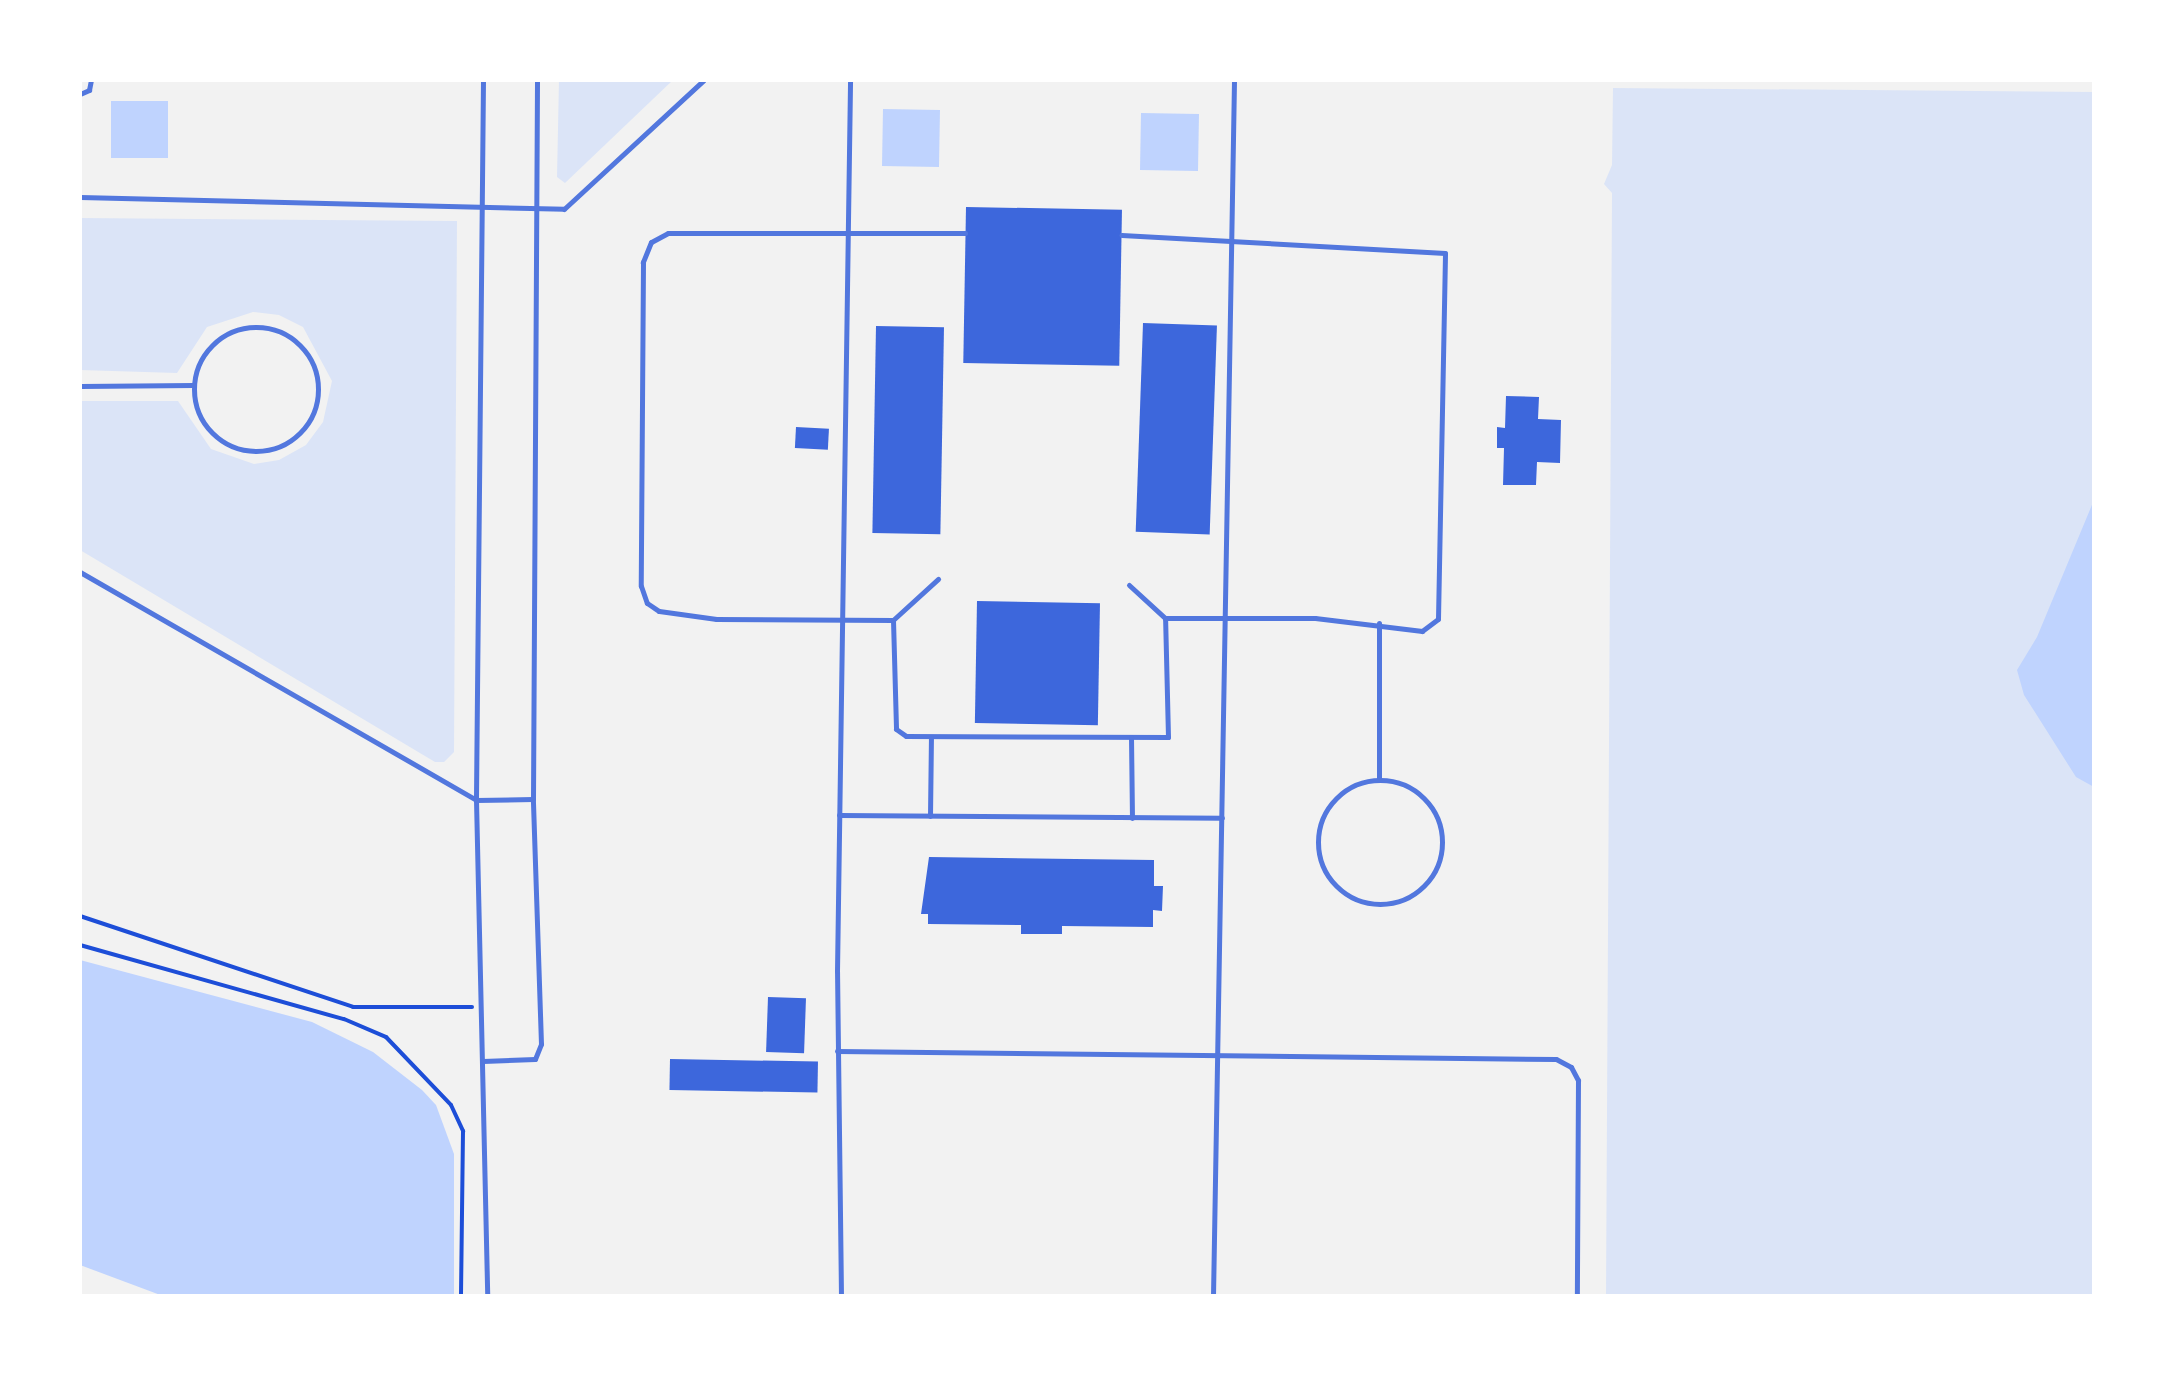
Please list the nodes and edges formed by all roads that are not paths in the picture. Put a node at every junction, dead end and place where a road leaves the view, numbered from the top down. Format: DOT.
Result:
graph roads {
  1 [pos="91,80"];
  2 [pos="483,80"];
  3 [pos="537,80"];
  4 [pos="704,80"];
  5 [pos="850,80"];
  6 [pos="1234,80"];
  7 [pos="80,94"];
  8 [pos="80,197"];
  9 [pos="480,208"];
  10 [pos="536,210"];
  11 [pos="846,230"];
  12 [pos="965,233"];
  13 [pos="1121,235"];
  14 [pos="1233,237"];
  15 [pos="194,385"];
  16 [pos="80,386"];
  17 [pos="80,572"];
  18 [pos="938,579"];
  19 [pos="1129,585"];
  20 [pos="840,618"];
  21 [pos="1165,618"];
  22 [pos="1225,619"];
  23 [pos="893,620"];
  24 [pos="1379,623"];
  25 [pos="1131,737"];
  26 [pos="931,738"];
  27 [pos="1379,779"];
  28 [pos="533,799"];
  29 [pos="476,800"];
  30 [pos="839,815"];
  31 [pos="930,816"];
  32 [pos="1132,818"];
  33 [pos="1222,818"];
  34 [pos="837,1051"];
  35 [pos="1219,1055"];
  36 [pos="483,1061"];
  37 [pos="487,1296"];
  38 [pos="841,1296"];
  39 [pos="1213,1296"];
  40 [pos="1577,1296"];
  1 -- 7 [label="lane"];
  2 -- 9 [label="lane"];
  3 -- 10 [label="lane"];
  4 -- 10 [label="lane"];
  5 -- 11 [label="lane"];
  6 -- 14 [label="lane"];
  8 -- 9 [label="lane"];
  9 -- 10 [label="lane"];
  9 -- 29 [label="lane"];
  10 -- 28 [label="lane"];
  11 -- 12 [label="lane"];
  11 -- 20 [label="lane"];
  11 -- 20 [label="lane"];
  13 -- 14 [label="lane"];
  14 -- 22 [label="lane"];
  14 -- 24 [label="lane"];
  15 -- 15 [label="lane"];
  15 -- 16 [label="lane"];
  17 -- 29 [label="lane"];
  18 -- 23 [label="lane"];
  19 -- 21 [label="lane"];
  20 -- 23 [label="lane"];
  20 -- 30 [label="lane"];
  21 -- 22 [label="lane"];
  21 -- 25 [label="lane"];
  22 -- 24 [label="lane"];
  22 -- 33 [label="lane"];
  23 -- 26 [label="lane"];
  24 -- 27 [label="lane"];
  25 -- 26 [label="lane"];
  25 -- 32 [label="lane"];
  26 -- 31 [label="lane"];
  27 -- 27 [label="lane"];
  28 -- 29 [label="lane"];
  28 -- 36 [label="lane"];
  29 -- 36 [label="lane"];
  30 -- 31 [label="lane"];
  30 -- 34 [label="lane"];
  31 -- 32 [label="lane"];
  32 -- 33 [label="lane"];
  33 -- 35 [label="lane"];
  34 -- 35 [label="lane"];
  34 -- 38 [label="lane"];
  35 -- 39 [label="lane"];
  35 -- 40 [label="lane"];
  36 -- 37 [label="lane"];
}
